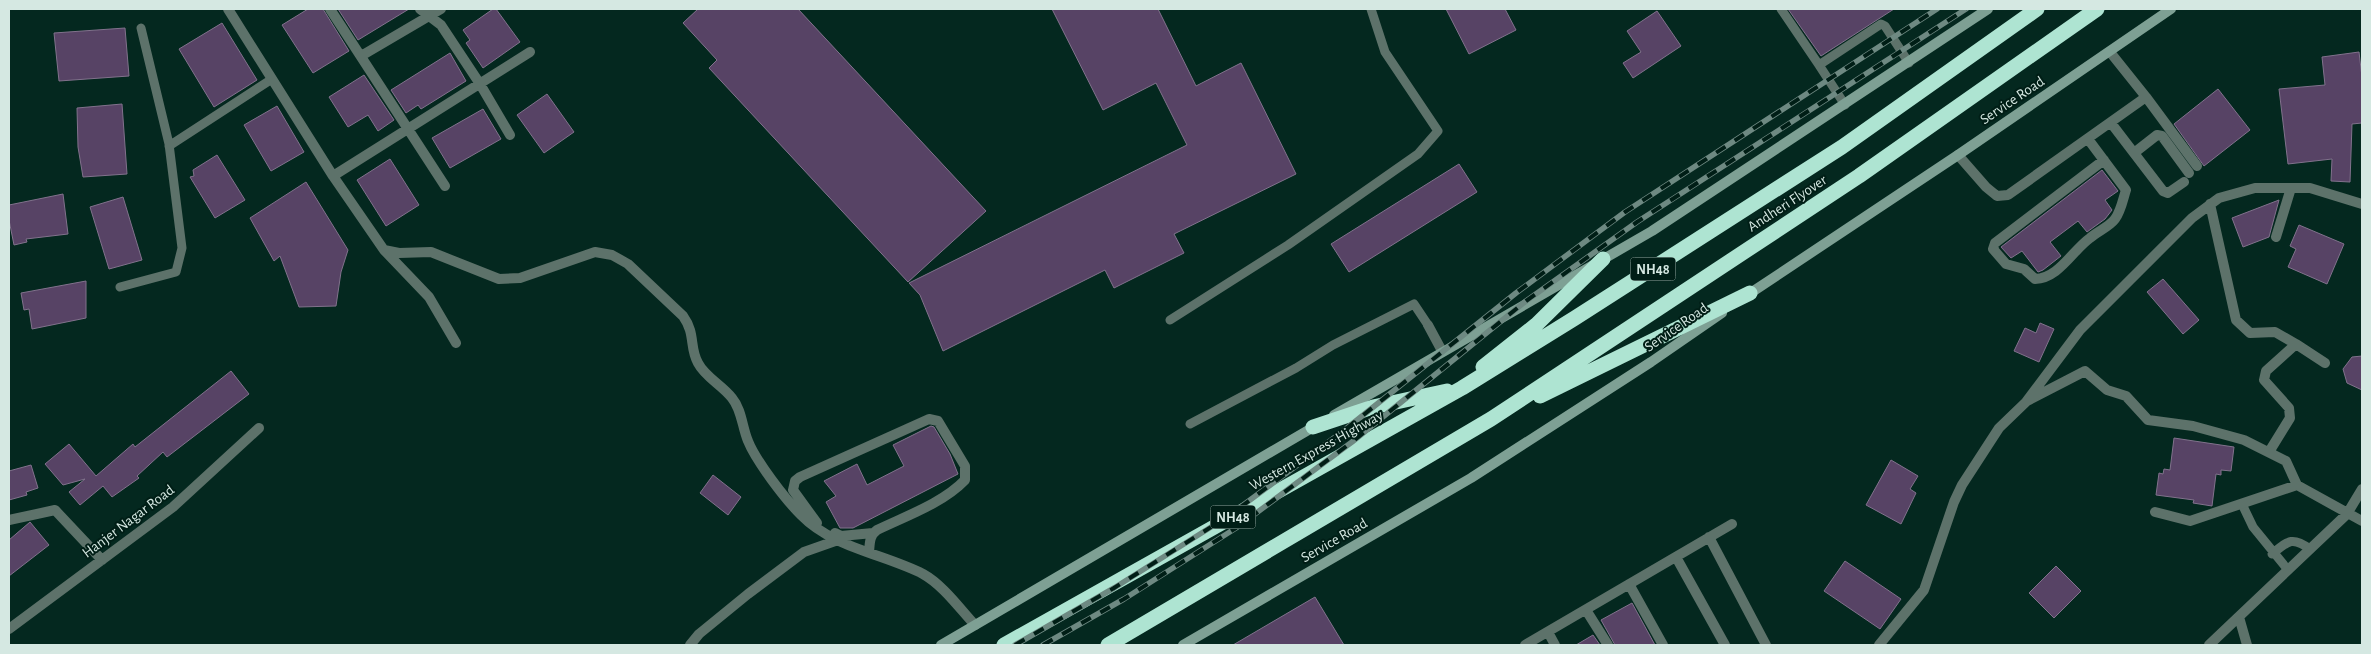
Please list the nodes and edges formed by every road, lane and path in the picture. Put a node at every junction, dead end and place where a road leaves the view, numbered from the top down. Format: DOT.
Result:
graph roads {
  1 [pos="228,9"];
  2 [pos="330,9"];
  3 [pos="420,9"];
  4 [pos="441,9"];
  5 [pos="1371,9"];
  6 [pos="1781,9"];
  7 [pos="1988,9"];
  8 [pos="2036,9"];
  9 [pos="2097,9"];
  10 [pos="2171,9"];
  11 [pos="428,16"];
  12 [pos="141,28"];
  13 [pos="530,52"];
  14 [pos="2110,52"];
  15 [pos="361,56"];
  16 [pos="1909,63"];
  17 [pos="1819,65"];
  18 [pos="272,79"];
  19 [pos="480,84"];
  20 [pos="2146,97"];
  21 [pos="1845,105"];
  22 [pos="2111,123"];
  23 [pos="408,129"];
  24 [pos="510,135"];
  25 [pos="2088,140"];
  26 [pos="169,146"];
  27 [pos="2134,153"];
  28 [pos="1958,155"];
  29 [pos="2104,160"];
  30 [pos="2197,166"];
  31 [pos="333,176"];
  32 [pos="445,186"];
  33 [pos="2291,188"];
  34 [pos="2210,204"];
  35 [pos="2362,204"];
  36 [pos="2276,237"];
  37 [pos="384,250"];
  38 [pos="1603,260"];
  39 [pos="120,287"];
  40 [pos="1750,293"];
  41 [pos="1170,320"];
  42 [pos="1428,325"];
  43 [pos="456,343"];
  44 [pos="2296,344"];
  45 [pos="1442,351"];
  46 [pos="2325,362"];
  47 [pos="1462,388"];
  48 [pos="2026,402"];
  49 [pos="1491,419"];
  50 [pos="1190,424"];
  51 [pos="1313,427"];
  52 [pos="259,428"];
  53 [pos="2269,452"];
  54 [pos="2297,485"];
  55 [pos="2362,489"];
  56 [pos="2242,504"];
  57 [pos="2155,512"];
  58 [pos="2347,514"];
  59 [pos="9,520"];
  60 [pos="2362,521"];
  61 [pos="1732,524"];
  62 [pos="873,533"];
  63 [pos="1709,537"];
  64 [pos="838,540"];
  65 [pos="2310,549"];
  66 [pos="869,552"];
  67 [pos="2272,554"];
  68 [pos="1676,557"];
  69 [pos="102,560"];
  70 [pos="2288,570"];
  71 [pos="1629,584"];
  72 [pos="1586,610"];
  73 [pos="2239,617"];
  74 [pos="975,625"];
  75 [pos="9,629"];
  76 [pos="1548,632"];
  77 [pos="2220,641"];
  78 [pos="690,645"];
  79 [pos="941,645"];
  80 [pos="1004,645"];
  81 [pos="1108,645"];
  82 [pos="1183,645"];
  83 [pos="1525,645"];
  84 [pos="1555,645"];
  85 [pos="1608,645"];
  86 [pos="1663,645"];
  87 [pos="1725,645"];
  88 [pos="1766,645"];
  89 [pos="1879,645"];
  90 [pos="2209,645"];
  91 [pos="2245,645"];
  1 -- 18 [label="street"];
  2 -- 15 [label="street"];
  3 -- 11 [label="street"];
  4 -- 11 [label="street"];
  5 -- 41 [label="lane"];
  6 -- 17 [label="lane"];
  7 -- 16 [label="street"];
  8 -- 47 [label="highway, Andheri Flyover / NH48"];
  9 -- 49 [label="highway, Andheri Flyover / NH48"];
  10 -- 14 [label="street, Service Road"];
  11 -- 15 [label="street"];
  11 -- 19 [label="street"];
  12 -- 26 [label="lane"];
  13 -- 19 [label="street"];
  14 -- 20 [label="street"];
  14 -- 28 [label="street, Service Road"];
  15 -- 23 [label="street"];
  16 -- 17 [label="lane"];
  16 -- 21 [label="street"];
  17 -- 21 [label="lane"];
  18 -- 26 [label="lane"];
  18 -- 31 [label="street"];
  19 -- 23 [label="street"];
  19 -- 24 [label="street"];
  20 -- 22 [label="street"];
  20 -- 30 [label="street"];
  21 -- 38 [label="street"];
  22 -- 25 [label="street"];
  22 -- 27 [label="street"];
  23 -- 31 [label="street"];
  23 -- 32 [label="street"];
  25 -- 28 [label="street"];
  25 -- 29 [label="street"];
  26 -- 39 [label="lane"];
  27 -- 27 [label="street"];
  28 -- 40 [label="street, Service Road"];
  29 -- 29 [label="street"];
  31 -- 37 [label="street"];
  33 -- 34 [label="street"];
  33 -- 35 [label="street"];
  33 -- 36 [label="street"];
  34 -- 44 [label="street"];
  34 -- 48 [label="street"];
  37 -- 43 [label="street"];
  37 -- 64 [label="street"];
  38 -- 45 [label="street"];
  38 -- 47 [label="highway"];
  40 -- 49 [label="highway"];
  40 -- 82 [label="street, Service Road"];
  42 -- 45 [label="street"];
  42 -- 50 [label="lane"];
  44 -- 46 [label="street"];
  44 -- 53 [label="street"];
  45 -- 51 [label="street"];
  47 -- 51 [label="highway"];
  47 -- 80 [label="highway, Western Express Highway / NH48"];
  48 -- 53 [label="street"];
  48 -- 89 [label="street"];
  49 -- 81 [label="highway, NH48"];
  51 -- 74 [label="street"];
  52 -- 69 [label="street, Hanjer Nagar Road"];
  53 -- 54 [label="street"];
  54 -- 56 [label="street"];
  54 -- 58 [label="street"];
  55 -- 58 [label="street"];
  56 -- 57 [label="street"];
  56 -- 67 [label="lane"];
  58 -- 60 [label="street"];
  58 -- 65 [label="street"];
  59 -- 69 [label="street"];
  61 -- 63 [label="street"];
  62 -- 62 [label="street"];
  62 -- 66 [label="street"];
  63 -- 68 [label="street"];
  63 -- 88 [label="street"];
  64 -- 66 [label="street"];
  64 -- 78 [label="street"];
  65 -- 67 [label="lane"];
  65 -- 70 [label="street"];
  66 -- 74 [label="street"];
  67 -- 70 [label="lane"];
  68 -- 71 [label="street"];
  68 -- 87 [label="street"];
  69 -- 75 [label="street, Hanjer Nagar Road"];
  70 -- 73 [label="street"];
  71 -- 72 [label="street"];
  71 -- 86 [label="street"];
  72 -- 76 [label="street"];
  72 -- 85 [label="street"];
  73 -- 77 [label="street"];
  73 -- 91 [label="street"];
  74 -- 79 [label="street"];
  76 -- 83 [label="street"];
  76 -- 84 [label="street"];
  77 -- 90 [label="street"];
}
